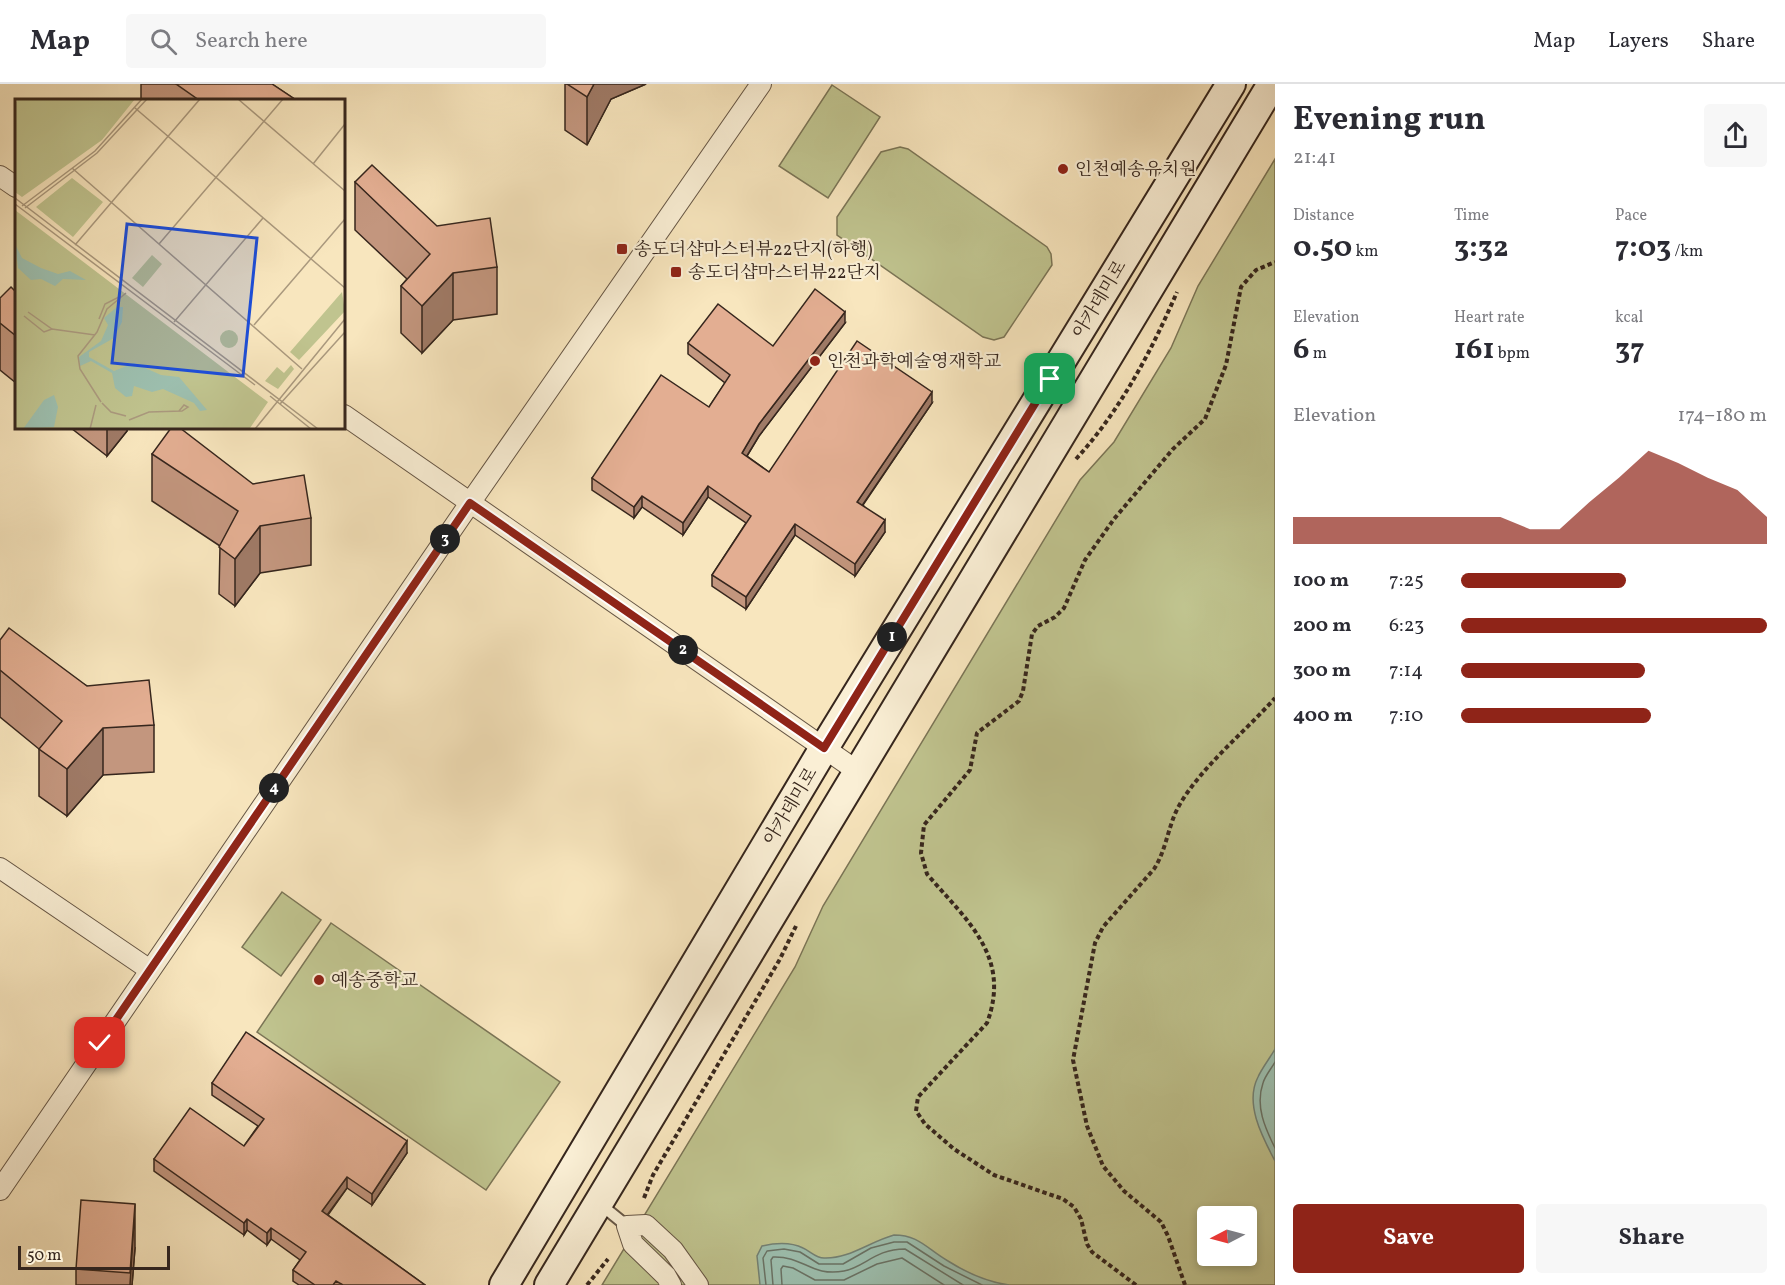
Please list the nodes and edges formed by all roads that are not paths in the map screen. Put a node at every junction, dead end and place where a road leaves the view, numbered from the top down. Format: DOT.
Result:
graph roads {
  1 [pos="761,84"];
  2 [pos="1231,84"];
  3 [pos="1272,84"];
  4 [pos="0,176"];
  5 [pos="15,187"];
  6 [pos="345,416"];
  7 [pos="470,503"];
  8 [pos="824,748"];
  9 [pos="860,773"];
  10 [pos="0,868"];
  11 [pos="150,970"];
  12 [pos="0,1190"];
  13 [pos="599,1204"];
  14 [pos="627,1226"];
  15 [pos="504,1285"];
  16 [pos="549,1285"];
  17 [pos="671,1285"];
  18 [pos="698,1285"];
  1 -- 7 [label="street"];
  2 -- 8 [label="main road, 아카데미로"];
  3 -- 9 [label="main road, 아카데미로"];
  4 -- 5 [label="street"];
  6 -- 7 [label="street"];
  7 -- 8 [label="street"];
  7 -- 11 [label="street"];
  8 -- 9 [label="street"];
  8 -- 15 [label="main road, 아카데미로"];
  9 -- 13 [label="main road, 아카데미로"];
  10 -- 11 [label="street"];
  11 -- 12 [label="street"];
  13 -- 14 [label="lane"];
  13 -- 16 [label="main road, 아카데미로"];
  14 -- 17 [label="street"];
  14 -- 18 [label="street"];
}
